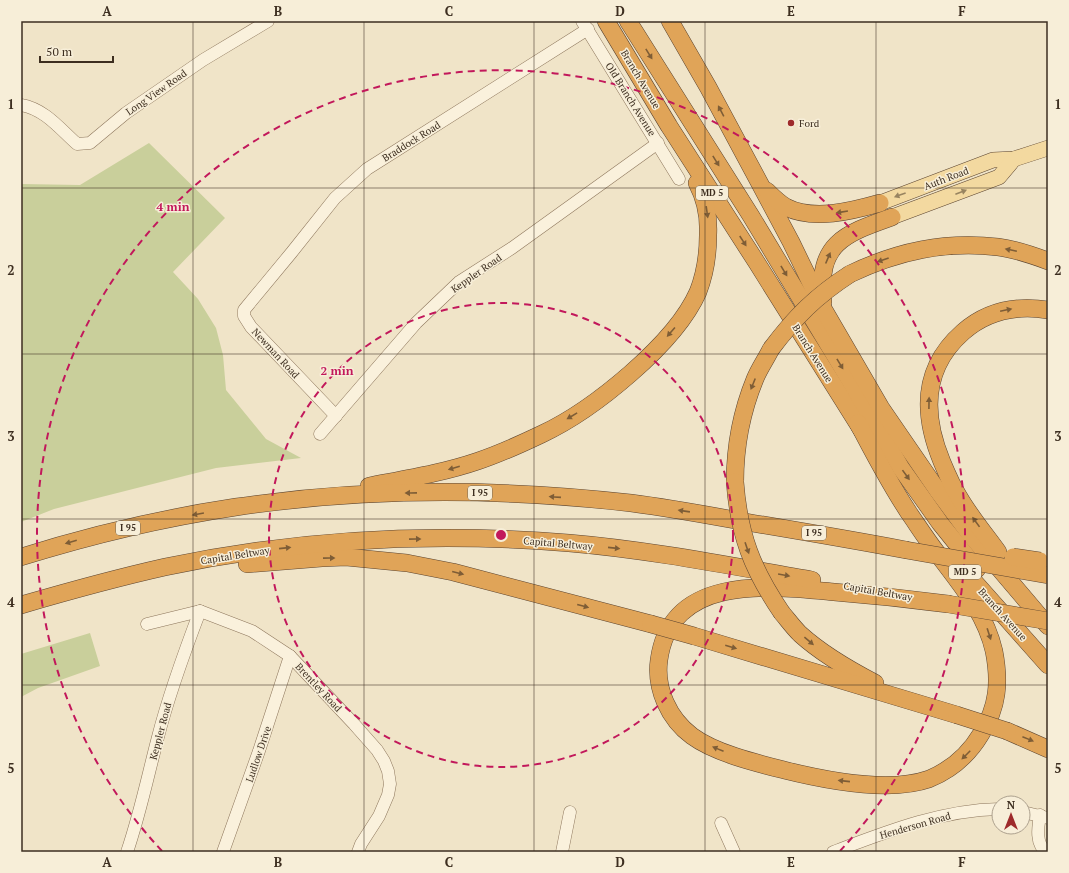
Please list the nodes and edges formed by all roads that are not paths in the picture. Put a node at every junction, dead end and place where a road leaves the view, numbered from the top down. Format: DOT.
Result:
graph roads {
  1 [pos="268,21"];
  2 [pos="606,21"];
  3 [pos="628,21"];
  4 [pos="670,21"];
  5 [pos="585,25"];
  6 [pos="21,105"];
  7 [pos="669,126"];
  8 [pos="658,143"];
  9 [pos="1048,148"];
  10 [pos="1014,159"];
  11 [pos="679,178"];
  12 [pos="759,182"];
  13 [pos="880,203"];
  14 [pos="892,217"];
  15 [pos="1048,261"];
  16 [pos="265,286"];
  17 [pos="824,310"];
  18 [pos="1048,310"];
  19 [pos="336,416"];
  20 [pos="858,423"];
  21 [pos="320,434"];
  22 [pos="236,507"];
  23 [pos="21,556"];
  24 [pos="1045,566"];
  25 [pos="55,595"];
  26 [pos="948,604"];
  27 [pos="21,605"];
  28 [pos="200,612"];
  29 [pos="1048,621"];
  30 [pos="147,624"];
  31 [pos="1048,626"];
  32 [pos="290,656"];
  33 [pos="1048,658"];
  34 [pos="1048,665"];
  35 [pos="957,715"];
  36 [pos="1048,749"];
  37 [pos="991,809"];
  38 [pos="570,812"];
  39 [pos="1031,814"];
  40 [pos="1044,817"];
  41 [pos="720,823"];
  42 [pos="127,852"];
  43 [pos="223,852"];
  44 [pos="358,852"];
  45 [pos="562,852"];
  46 [pos="734,852"];
  47 [pos="832,852"];
  48 [pos="1047,852"];
  1 -- 6 [label="street, Long View Road"];
  2 -- 7 [label="highway, Branch Avenue / MD 5"];
  3 -- 33 [label="highway, one-way"];
  12 -- 4 [label="highway, MD 5, one-way"];
  5 -- 8 [label="street, Old Branch Avenue"];
  5 -- 16 [label="street, Braddock Road"];
  7 -- 20 [label="highway, Branch Avenue / MD 5, one-way"];
  7 -- 22 [label="highway, one-way"];
  8 -- 11 [label="street, Old Branch Avenue"];
  8 -- 19 [label="street, Keppler Road"];
  9 -- 10 [label="main road, Auth Road"];
  10 -- 13 [label="main road, Auth Road, one-way"];
  14 -- 10 [label="main road, Auth Road, one-way"];
  13 -- 12 [label="highway, one-way"];
  12 -- 17 [label="highway, MD 5"];
  17 -- 14 [label="highway, one-way"];
  15 -- 35 [label="highway, one-way, bridge"];
  16 -- 19 [label="street, Newman Road"];
  17 -- 31 [label="highway, MD 5"];
  29 -- 18 [label="highway, one-way"];
  19 -- 21 [label="street, Keppler Road"];
  20 -- 26 [label="highway, one-way"];
  20 -- 34 [label="highway, Branch Avenue / MD 5"];
  22 -- 23 [label="highway, I 95, one-way"];
  24 -- 22 [label="highway, I 95, one-way, bridge"];
  25 -- 26 [label="highway, Capital Beltway, one-way"];
  25 -- 27 [label="highway, Capital Beltway"];
  25 -- 35 [label="highway, one-way, bridge"];
  26 -- 29 [label="highway, Capital Beltway, bridge"];
  28 -- 30 [label="street"];
  28 -- 32 [label="street, Brentley Road"];
  28 -- 42 [label="street, Keppler Road"];
  32 -- 43 [label="street, Ludlow Drive"];
  32 -- 44 [label="street, Brentley Road"];
  35 -- 36 [label="highway, one-way, bridge"];
  37 -- 47 [label="street, Henderson Road"];
  38 -- 45 [label="street"];
  39 -- 40 [label="street"];
  40 -- 48 [label="street"];
  41 -- 46 [label="street"];
}
